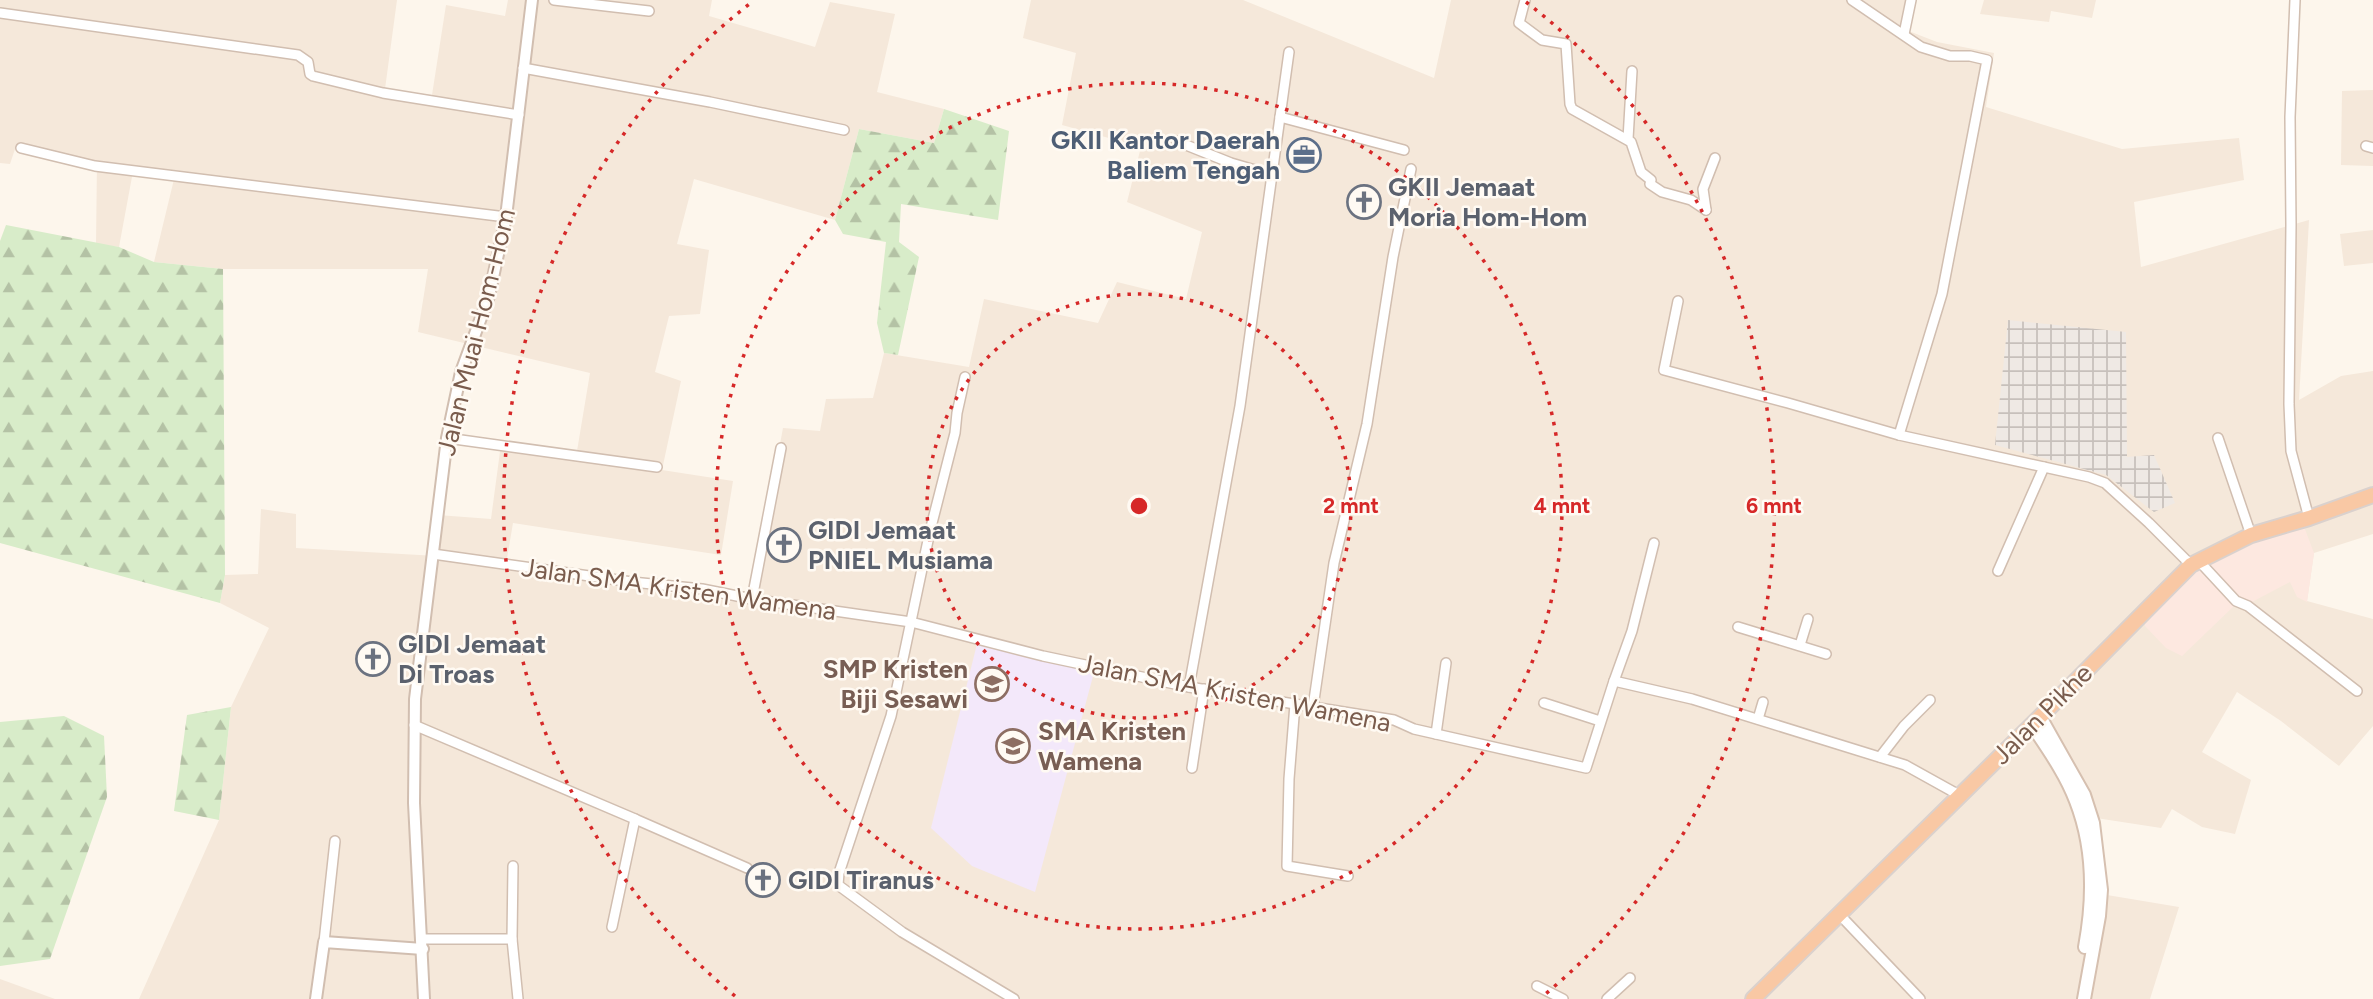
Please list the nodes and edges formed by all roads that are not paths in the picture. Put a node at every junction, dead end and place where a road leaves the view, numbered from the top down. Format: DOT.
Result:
graph roads {
  1 [pos="532,0"];
  2 [pos="554,0"];
  3 [pos="1525,0"];
  4 [pos="1852,0"];
  5 [pos="1911,0"];
  6 [pos="2295,0"];
  7 [pos="649,11"];
  8 [pos="0,13"];
  9 [pos="1904,34"];
  10 [pos="1289,52"];
  11 [pos="523,68"];
  12 [pos="1632,71"];
  13 [pos="519,115"];
  14 [pos="1280,117"];
  15 [pos="844,130"];
  16 [pos="1628,139"];
  17 [pos="1176,141"];
  18 [pos="21,148"];
  19 [pos="1404,150"];
  20 [pos="1715,158"];
  21 [pos="1411,169"];
  22 [pos="1272,175"];
  23 [pos="506,217"];
  24 [pos="1678,301"];
  25 [pos="965,377"];
  26 [pos="1899,435"];
  27 [pos="447,438"];
  28 [pos="2218,438"];
  29 [pos="781,448"];
  30 [pos="657,467"];
  31 [pos="2043,467"];
  32 [pos="2373,495"];
  33 [pos="2309,518"];
  34 [pos="2251,535"];
  35 [pos="1654,543"];
  36 [pos="433,554"];
  37 [pos="2194,563"];
  38 [pos="1998,571"];
  39 [pos="752,599"];
  40 [pos="1808,619"];
  41 [pos="911,622"];
  42 [pos="1738,627"];
  43 [pos="1800,645"];
  44 [pos="1826,654"];
  45 [pos="1446,663"];
  46 [pos="1614,681"];
  47 [pos="1189,687"];
  48 [pos="1204,689"];
  49 [pos="2357,691"];
  50 [pos="1930,700"];
  51 [pos="1763,702"];
  52 [pos="1544,703"];
  53 [pos="1295,704"];
  54 [pos="1313,707"];
  55 [pos="1758,719"];
  56 [pos="1600,721"];
  57 [pos="2036,721"];
  58 [pos="414,725"];
  59 [pos="1436,734"];
  60 [pos="1880,757"];
  61 [pos="1192,768"];
  62 [pos="1959,795"];
  63 [pos="635,820"];
  64 [pos="335,841"];
  65 [pos="513,866"];
  66 [pos="747,868"];
  67 [pos="1348,876"];
  68 [pos="1838,914"];
  69 [pos="612,928"];
  70 [pos="512,939"];
  71 [pos="324,942"];
  72 [pos="422,944"];
  73 [pos="1630,978"];
  74 [pos="1537,986"];
  75 [pos="316,999"];
  76 [pos="424,999"];
  77 [pos="518,999"];
  78 [pos="1014,999"];
  79 [pos="1563,999"];
  80 [pos="1607,999"];
  81 [pos="1753,999"];
  82 [pos="1920,999"];
  83 [pos="2076,999"];
  84 [pos="2084,999"];
  1 -- 11 [label="street, Jalan Muai Hom-Hom"];
  2 -- 7 [label="street"];
  3 -- 16 [label="street"];
  4 -- 9 [label="street"];
  5 -- 9 [label="street"];
  6 -- 33 [label="street"];
  8 -- 13 [label="street"];
  9 -- 26 [label="street"];
  10 -- 14 [label="street"];
  11 -- 13 [label="street, Jalan Muai Hom-Hom"];
  11 -- 15 [label="street"];
  12 -- 16 [label="street"];
  13 -- 23 [label="street, Jalan Muai Hom-Hom"];
  14 -- 19 [label="street"];
  14 -- 22 [label="street"];
  16 -- 20 [label="street"];
  17 -- 22 [label="street"];
  18 -- 23 [label="street"];
  21 -- 54 [label="street"];
  22 -- 47 [label="street"];
  23 -- 27 [label="street, Jalan Muai Hom-Hom"];
  24 -- 26 [label="street"];
  25 -- 41 [label="street"];
  26 -- 31 [label="street"];
  27 -- 30 [label="street"];
  27 -- 36 [label="street, Jalan Muai Hom-Hom"];
  28 -- 34 [label="street"];
  29 -- 39 [label="street"];
  31 -- 37 [label="street"];
  31 -- 38 [label="street"];
  32 -- 33 [label="highway, Jalan Pikhe"];
  33 -- 34 [label="highway, Jalan Pikhe"];
  34 -- 37 [label="highway, Jalan Pikhe"];
  35 -- 46 [label="street, Jalan SMA Kristen Wamena"];
  36 -- 39 [label="street, Jalan SMA Kristen Wamena"];
  36 -- 58 [label="street, Jalan Muai Hom-Hom"];
  37 -- 49 [label="street"];
  37 -- 57 [label="highway, Jalan Pikhe"];
  39 -- 41 [label="street, Jalan SMA Kristen Wamena"];
  40 -- 43 [label="street"];
  41 -- 47 [label="street, Jalan SMA Kristen Wamena"];
  41 -- 78 [label="street"];
  42 -- 43 [label="street"];
  43 -- 44 [label="street"];
  45 -- 59 [label="street"];
  46 -- 55 [label="street"];
  46 -- 56 [label="street, Jalan SMA Kristen Wamena"];
  47 -- 48 [label="street, Jalan SMA Kristen Wamena"];
  48 -- 53 [label="street, Jalan SMA Kristen Wamena"];
  48 -- 61 [label="street"];
  50 -- 60 [label="street"];
  51 -- 55 [label="street"];
  52 -- 56 [label="street"];
  53 -- 54 [label="street, Jalan SMA Kristen Wamena"];
  53 -- 67 [label="street"];
  54 -- 59 [label="street, Jalan SMA Kristen Wamena"];
  55 -- 60 [label="street"];
  56 -- 59 [label="street, Jalan SMA Kristen Wamena"];
  57 -- 62 [label="highway, Jalan Pikhe"];
  57 -- 83 [label="main road"];
  57 -- 84 [label="main road"];
  58 -- 63 [label="street"];
  58 -- 72 [label="street, Jalan Muai Hom-Hom"];
  60 -- 62 [label="street"];
  62 -- 68 [label="highway, Jalan Pikhe"];
  63 -- 66 [label="street"];
  63 -- 69 [label="street"];
  64 -- 71 [label="street"];
  65 -- 70 [label="street"];
  68 -- 81 [label="highway, Jalan Pikhe"];
  68 -- 82 [label="street"];
  70 -- 72 [label="street"];
  70 -- 77 [label="street"];
  71 -- 72 [label="street"];
  71 -- 75 [label="street"];
  72 -- 76 [label="street, Jalan Muai Hom-Hom"];
  73 -- 80 [label="street"];
  74 -- 79 [label="street"];
}
